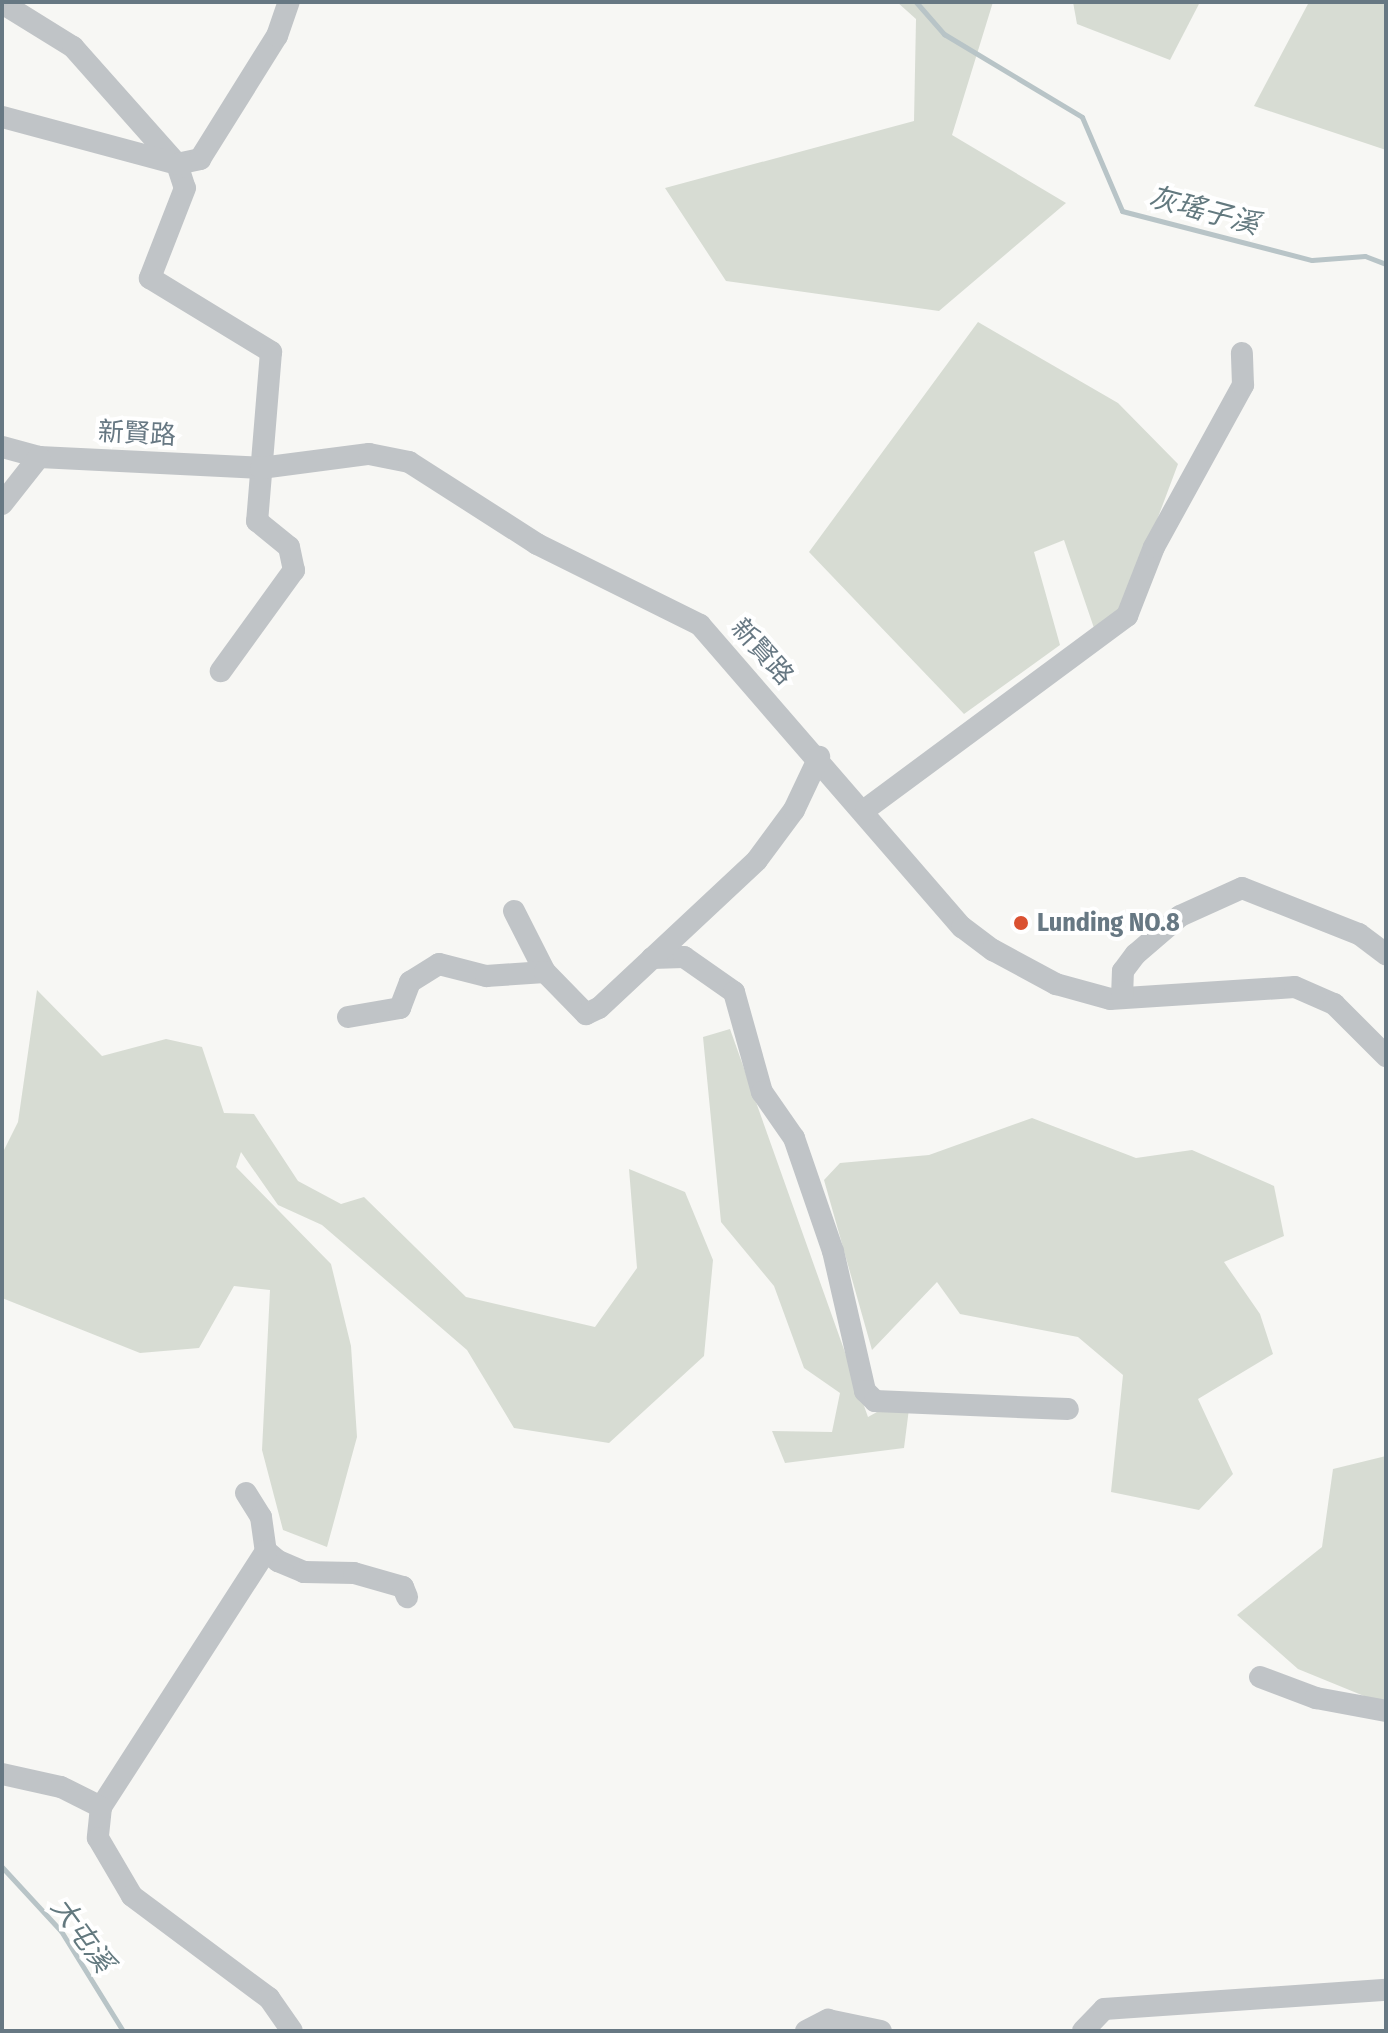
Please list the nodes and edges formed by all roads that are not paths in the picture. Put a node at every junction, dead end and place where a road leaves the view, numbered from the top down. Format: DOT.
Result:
graph roads {
  1 [pos="289,2"];
  2 [pos="2,3"];
  3 [pos="2,117"];
  4 [pos="177,164"];
  5 [pos="1242,353"];
  6 [pos="2,447"];
  7 [pos="39,457"];
  8 [pos="261,468"];
  9 [pos="2,504"];
  10 [pos="221,671"];
  11 [pos="819,757"];
  12 [pos="866,809"];
  13 [pos="514,911"];
  14 [pos="1386,954"];
  15 [pos="652,958"];
  16 [pos="545,972"];
  17 [pos="1122,998"];
  18 [pos="348,1017"];
  19 [pos="1386,1056"];
  20 [pos="1068,1409"];
  21 [pos="246,1493"];
  22 [pos="266,1551"];
  23 [pos="407,1597"];
  24 [pos="1260,1677"];
  25 [pos="1386,1711"];
  26 [pos="2,1774"];
  27 [pos="101,1807"];
  28 [pos="1386,1990"];
  29 [pos="292,2031"];
  30 [pos="806,2031"];
  31 [pos="881,2031"];
  32 [pos="1083,2031"];
  1 -- 4 [label="street"];
  2 -- 4 [label="street"];
  3 -- 4 [label="street"];
  4 -- 8 [label="street"];
  5 -- 12 [label="street"];
  6 -- 7 [label="street, 新賢路"];
  7 -- 8 [label="street, 新賢路"];
  7 -- 9 [label="street"];
  8 -- 10 [label="street"];
  8 -- 11 [label="street, 新賢路"];
  11 -- 12 [label="street, 新賢路"];
  11 -- 15 [label="street"];
  12 -- 17 [label="street, 新賢路"];
  13 -- 16 [label="street"];
  14 -- 17 [label="street"];
  15 -- 16 [label="street"];
  15 -- 20 [label="street"];
  16 -- 18 [label="street"];
  17 -- 19 [label="street, 新賢路"];
  21 -- 22 [label="street"];
  22 -- 23 [label="street"];
  22 -- 27 [label="street"];
  24 -- 25 [label="street"];
  26 -- 27 [label="street"];
  27 -- 29 [label="street"];
  28 -- 32 [label="street"];
  30 -- 31 [label="street"];
}
